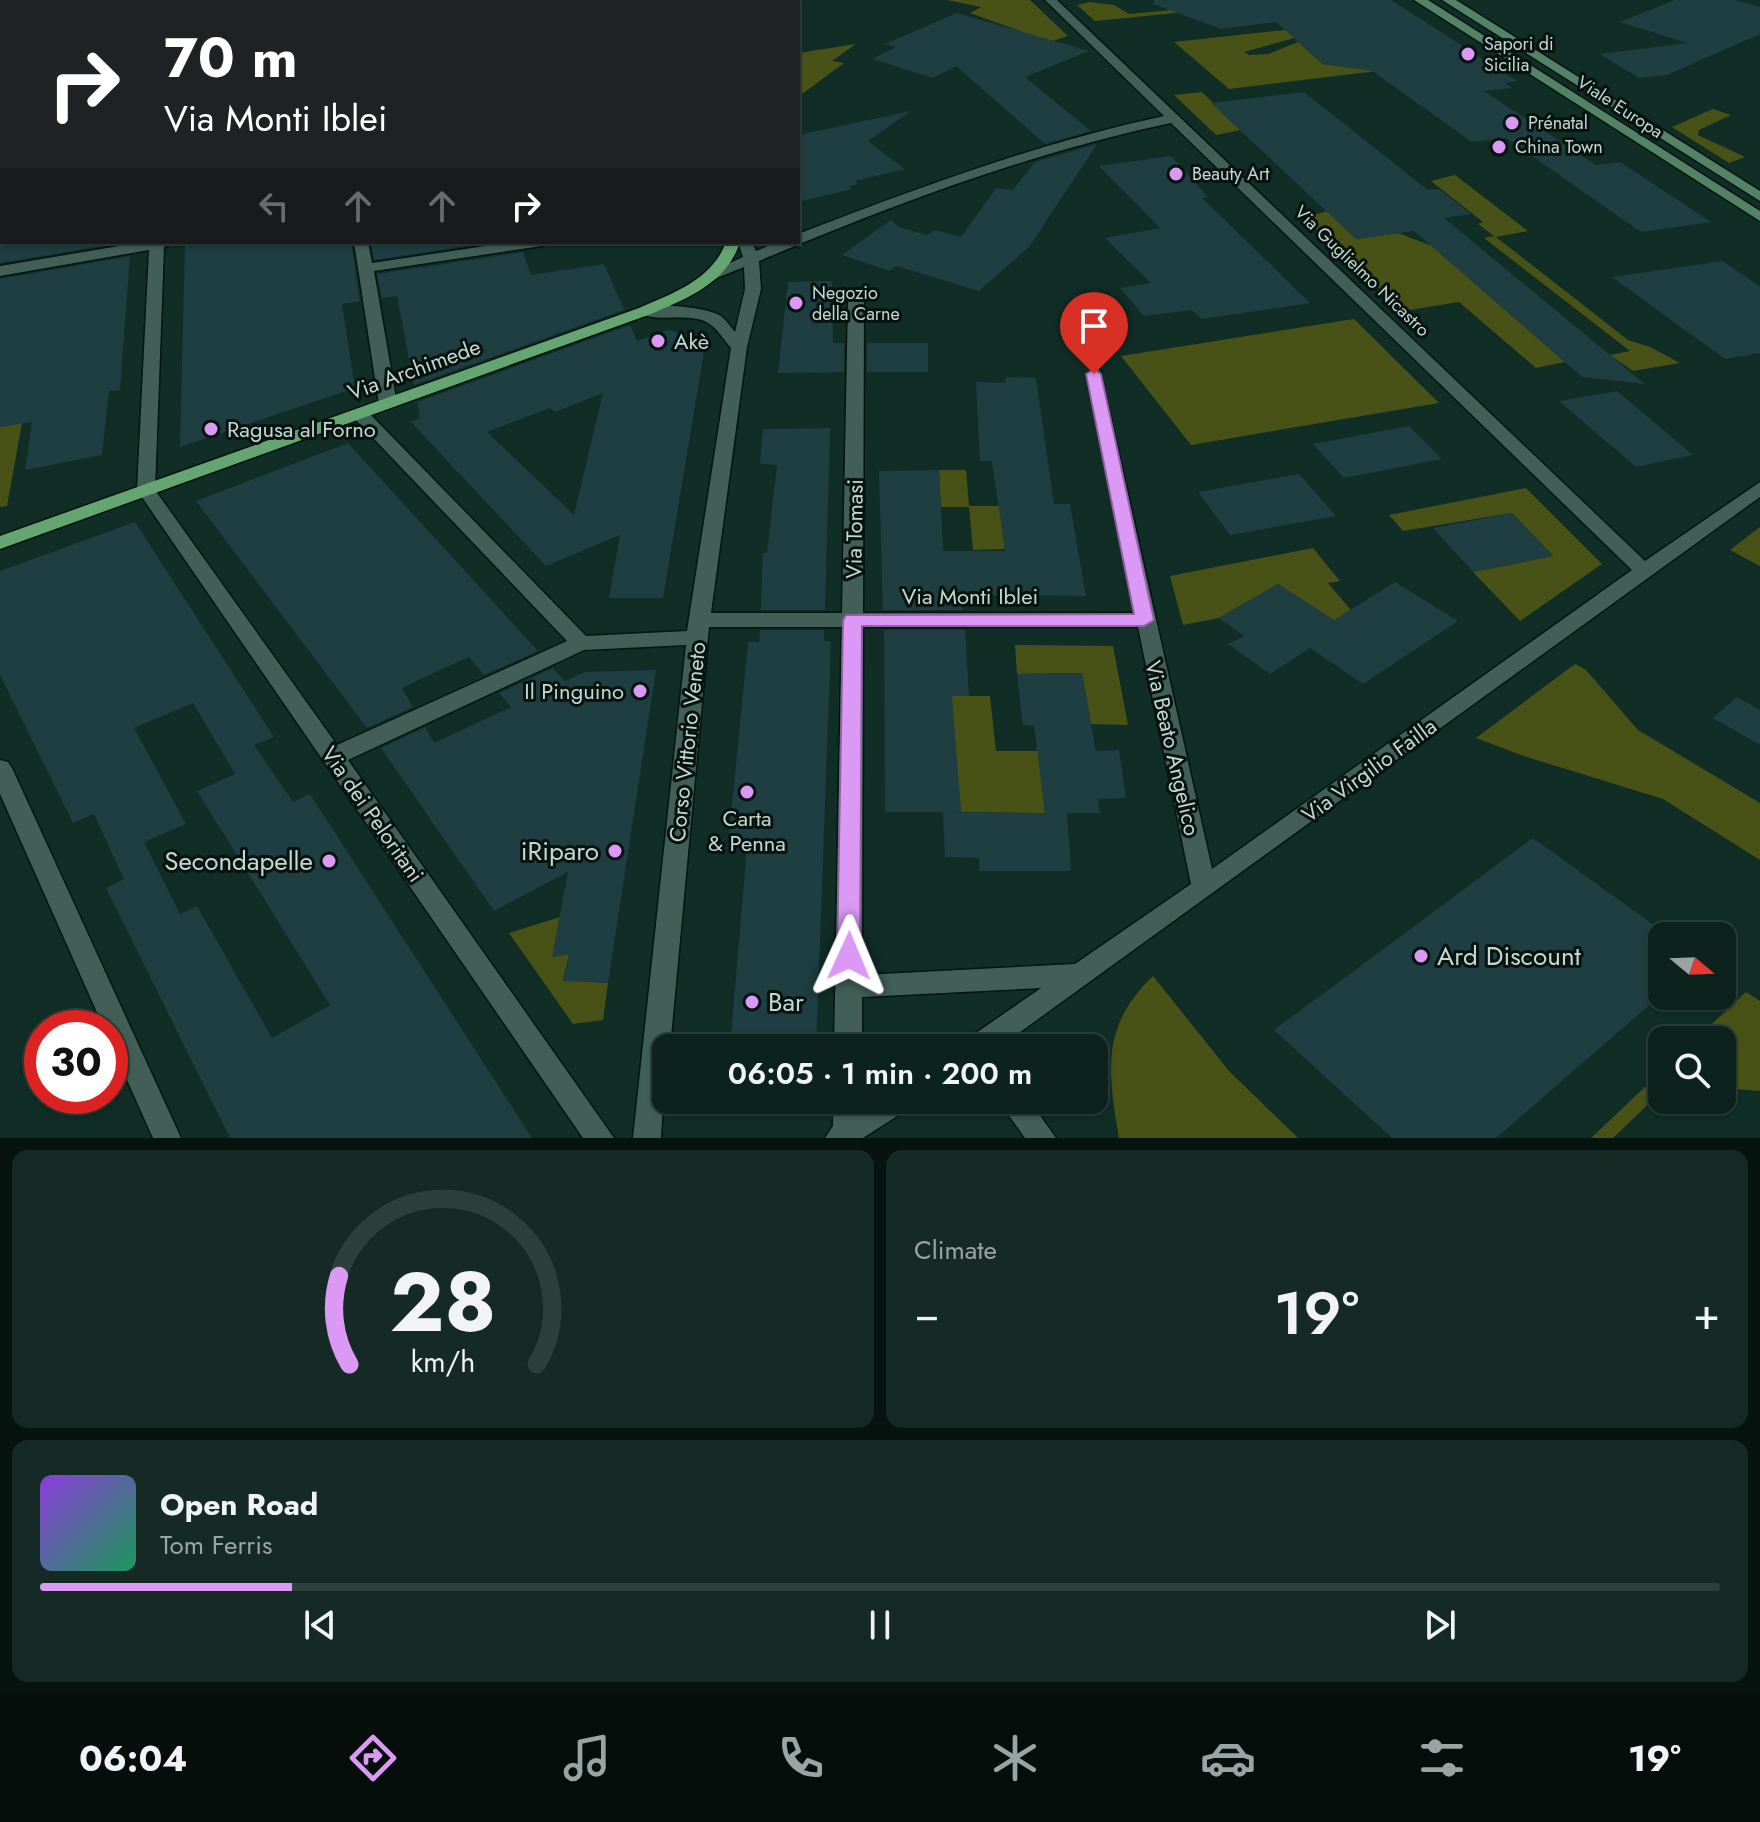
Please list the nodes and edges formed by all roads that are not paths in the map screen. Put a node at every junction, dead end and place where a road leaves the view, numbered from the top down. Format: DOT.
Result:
graph roads {
  1 [pos="1051,0"];
  2 [pos="1420,0"];
  3 [pos="1448,0"];
  4 [pos="1174,118"];
  5 [pos="1760,197"];
  6 [pos="1760,217"];
  7 [pos="800,238"];
  8 [pos="155,244"];
  9 [pos="161,244"];
  10 [pos="361,244"];
  11 [pos="528,244"];
  12 [pos="732,244"];
  13 [pos="746,244"];
  14 [pos="786,244"];
  15 [pos="751,258"];
  16 [pos="366,268"];
  17 [pos="0,271"];
  18 [pos="704,281"];
  19 [pos="753,289"];
  20 [pos="856,298"];
  21 [pos="645,311"];
  22 [pos="716,320"];
  23 [pos="739,347"];
  24 [pos="1094,374"];
  25 [pos="388,404"];
  26 [pos="360,414"];
  27 [pos="1760,488"];
  28 [pos="146,490"];
  29 [pos="0,543"];
  30 [pos="1644,571"];
  31 [pos="853,620"];
  32 [pos="1144,620"];
  33 [pos="698,629"];
  34 [pos="581,643"];
  35 [pos="333,757"];
  36 [pos="0,768"];
  37 [pos="1204,888"];
  38 [pos="1082,975"];
  39 [pos="848,987"];
  40 [pos="848,1034"];
  41 [pos="996,1034"];
  42 [pos="845,1114"];
  43 [pos="877,1114"];
  44 [pos="1023,1114"];
  45 [pos="843,1136"];
  46 [pos="167,1138"];
  47 [pos="600,1138"];
  48 [pos="647,1138"];
  49 [pos="1042,1138"];
  1 -- 4 [label="street, Via Guglielmo Nicastro"];
  2 -- 6 [label="main road, Viale Europa"];
  3 -- 5 [label="main road, Viale Europa"];
  4 -- 7 [label="street"];
  4 -- 30 [label="street, Via Guglielmo Nicastro"];
  8 -- 17 [label="street"];
  9 -- 28 [label="street"];
  10 -- 16 [label="street"];
  11 -- 16 [label="street"];
  12 -- 18 [label="main road"];
  13 -- 15 [label="street, Corso Vittorio Veneto"];
  14 -- 15 [label="street"];
  15 -- 18 [label="street"];
  15 -- 19 [label="street, Corso Vittorio Veneto"];
  16 -- 25 [label="street"];
  18 -- 19 [label="street"];
  18 -- 21 [label="main road, Via Archimede"];
  18 -- 22 [label="street"];
  19 -- 23 [label="street, Corso Vittorio Veneto"];
  20 -- 31 [label="street, Via Tomasi"];
  21 -- 22 [label="street"];
  21 -- 25 [label="main road, Via Archimede"];
  22 -- 23 [label="street"];
  23 -- 33 [label="street, Corso Vittorio Veneto"];
  24 -- 32 [label="street, Via Beato Angelico"];
  25 -- 26 [label="main road, Via Archimede"];
  26 -- 28 [label="main road, Via Archimede"];
  26 -- 34 [label="street"];
  27 -- 30 [label="street, Via Virgilio Failla"];
  28 -- 29 [label="main road, Via Archimede"];
  28 -- 35 [label="street, Via dei Peloritani"];
  30 -- 37 [label="street, Via Virgilio Failla"];
  31 -- 32 [label="street, Via Monti Iblei"];
  31 -- 33 [label="street, Via Monti Iblei"];
  31 -- 39 [label="street, Via Tomasi"];
  32 -- 37 [label="street, Via Beato Angelico"];
  33 -- 34 [label="street, Via Monti Iblei"];
  33 -- 48 [label="street, Corso Vittorio Veneto"];
  34 -- 35 [label="street"];
  35 -- 47 [label="street, Via dei Peloritani"];
  36 -- 46 [label="street"];
  37 -- 38 [label="street, Via Virgilio Failla"];
  38 -- 39 [label="street"];
  38 -- 41 [label="street, Via Virgilio Failla"];
  39 -- 40 [label="street, Via Tomasi"];
  42 -- 45 [label="street"];
  43 -- 45 [label="street"];
  44 -- 49 [label="street"];
}
